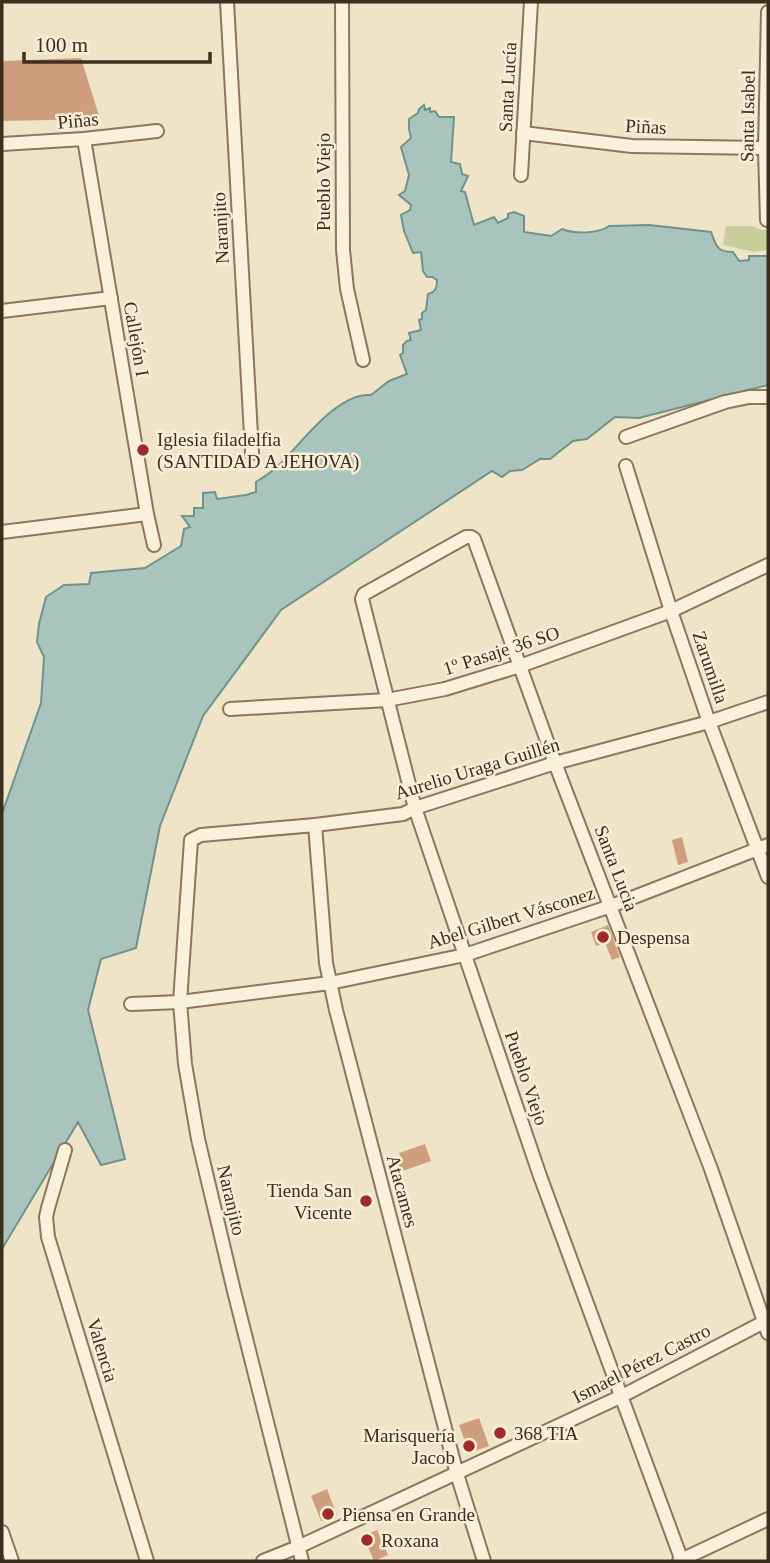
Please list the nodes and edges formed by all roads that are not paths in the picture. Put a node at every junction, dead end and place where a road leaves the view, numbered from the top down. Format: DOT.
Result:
graph roads {
  1 [pos="227,2"];
  2 [pos="342,2"];
  3 [pos="531,2"];
  4 [pos="768,12"];
  5 [pos="157,131"];
  6 [pos="523,133"];
  7 [pos="84,139"];
  8 [pos="2,145"];
  9 [pos="767,148"];
  10 [pos="521,174"];
  11 [pos="767,220"];
  12 [pos="111,298"];
  13 [pos="2,311"];
  14 [pos="363,360"];
  15 [pos="768,397"];
  16 [pos="626,437"];
  17 [pos="252,453"];
  18 [pos="626,466"];
  19 [pos="147,514"];
  20 [pos="2,532"];
  21 [pos="471,537"];
  22 [pos="154,545"];
  23 [pos="768,565"];
  24 [pos="671,611"];
  25 [pos="520,666"];
  26 [pos="387,701"];
  27 [pos="768,702"];
  28 [pos="230,709"];
  29 [pos="709,722"];
  30 [pos="555,763"];
  31 [pos="415,807"];
  32 [pos="315,825"];
  33 [pos="191,840"];
  34 [pos="763,847"];
  35 [pos="768,877"];
  36 [pos="611,906"];
  37 [pos="466,955"];
  38 [pos="330,983"];
  39 [pos="180,1002"];
  40 [pos="131,1003"];
  41 [pos="65,1150"];
  42 [pos="767,1325"];
  43 [pos="622,1396"];
  44 [pos="457,1474"];
  45 [pos="768,1519"];
  46 [pos="2,1532"];
  47 [pos="298,1547"];
  48 [pos="12,1561"];
  49 [pos="146,1561"];
  50 [pos="263,1561"];
  51 [pos="302,1561"];
  52 [pos="484,1561"];
  53 [pos="681,1561"];
  1 -- 17 [label="street, Naranjito"];
  2 -- 14 [label="street, Pueblo Viejo"];
  3 -- 6 [label="street, Santa Lucía"];
  4 -- 9 [label="street, Santa Isabel"];
  5 -- 7 [label="street, Piñas"];
  6 -- 9 [label="street, Piñas"];
  6 -- 10 [label="street, Santa Lucía"];
  7 -- 8 [label="street, Piñas"];
  7 -- 12 [label="street, Callejón I"];
  9 -- 11 [label="street, Santa Isabel"];
  12 -- 13 [label="street"];
  12 -- 19 [label="street, Callejón I"];
  15 -- 16 [label="street"];
  18 -- 24 [label="street, Zarumilla"];
  19 -- 20 [label="street"];
  19 -- 22 [label="street, Callejón I"];
  21 -- 25 [label="street, Santa Lucia"];
  21 -- 26 [label="street, Pueblo Viejo"];
  23 -- 24 [label="street, 1º Pasaje 36 SO"];
  24 -- 25 [label="street, 1º Pasaje 36 SO"];
  24 -- 29 [label="street, Zarumilla"];
  25 -- 26 [label="street, 1º Pasaje 36 SO"];
  25 -- 30 [label="street, Santa Lucia"];
  26 -- 28 [label="street, 1º Pasaje 36 SO"];
  26 -- 31 [label="street, Pueblo Viejo"];
  27 -- 29 [label="street, Aurelio Uraga Guillén"];
  29 -- 30 [label="street, Aurelio Uraga Guillén"];
  29 -- 34 [label="street, Zarumilla"];
  30 -- 31 [label="street, Aurelio Uraga Guillén"];
  30 -- 36 [label="street, Santa Lucia"];
  31 -- 32 [label="street, Aurelio Uraga Guillén"];
  31 -- 37 [label="street, Pueblo Viejo"];
  32 -- 33 [label="street, Aurelio Uraga Guillén"];
  32 -- 38 [label="street, Atacames"];
  33 -- 39 [label="street, Naranjito"];
  34 -- 35 [label="street, Zarumilla"];
  34 -- 36 [label="street, Abel Gilbert Vásconez"];
  36 -- 37 [label="street, Abel Gilbert Vásconez"];
  36 -- 42 [label="street, Santa Lucia"];
  37 -- 38 [label="street, Abel Gilbert Vásconez"];
  37 -- 43 [label="street, Pueblo Viejo"];
  38 -- 39 [label="street, Abel Gilbert Vásconez"];
  38 -- 44 [label="street, Atacames"];
  39 -- 40 [label="street, Abel Gilbert Vásconez"];
  39 -- 47 [label="street, Naranjito"];
  41 -- 49 [label="street, Valencia"];
  42 -- 43 [label="street, Ismael Pérez Castro"];
  43 -- 44 [label="street, Ismael Pérez Castro"];
  43 -- 53 [label="street, Pueblo Viejo"];
  44 -- 47 [label="street, Ismael Pérez Castro"];
  44 -- 52 [label="street, Atacames"];
  45 -- 53 [label="street"];
  46 -- 48 [label="street"];
  47 -- 50 [label="street, Ismael Pérez Castro"];
  47 -- 51 [label="street, Naranjito"];
}
